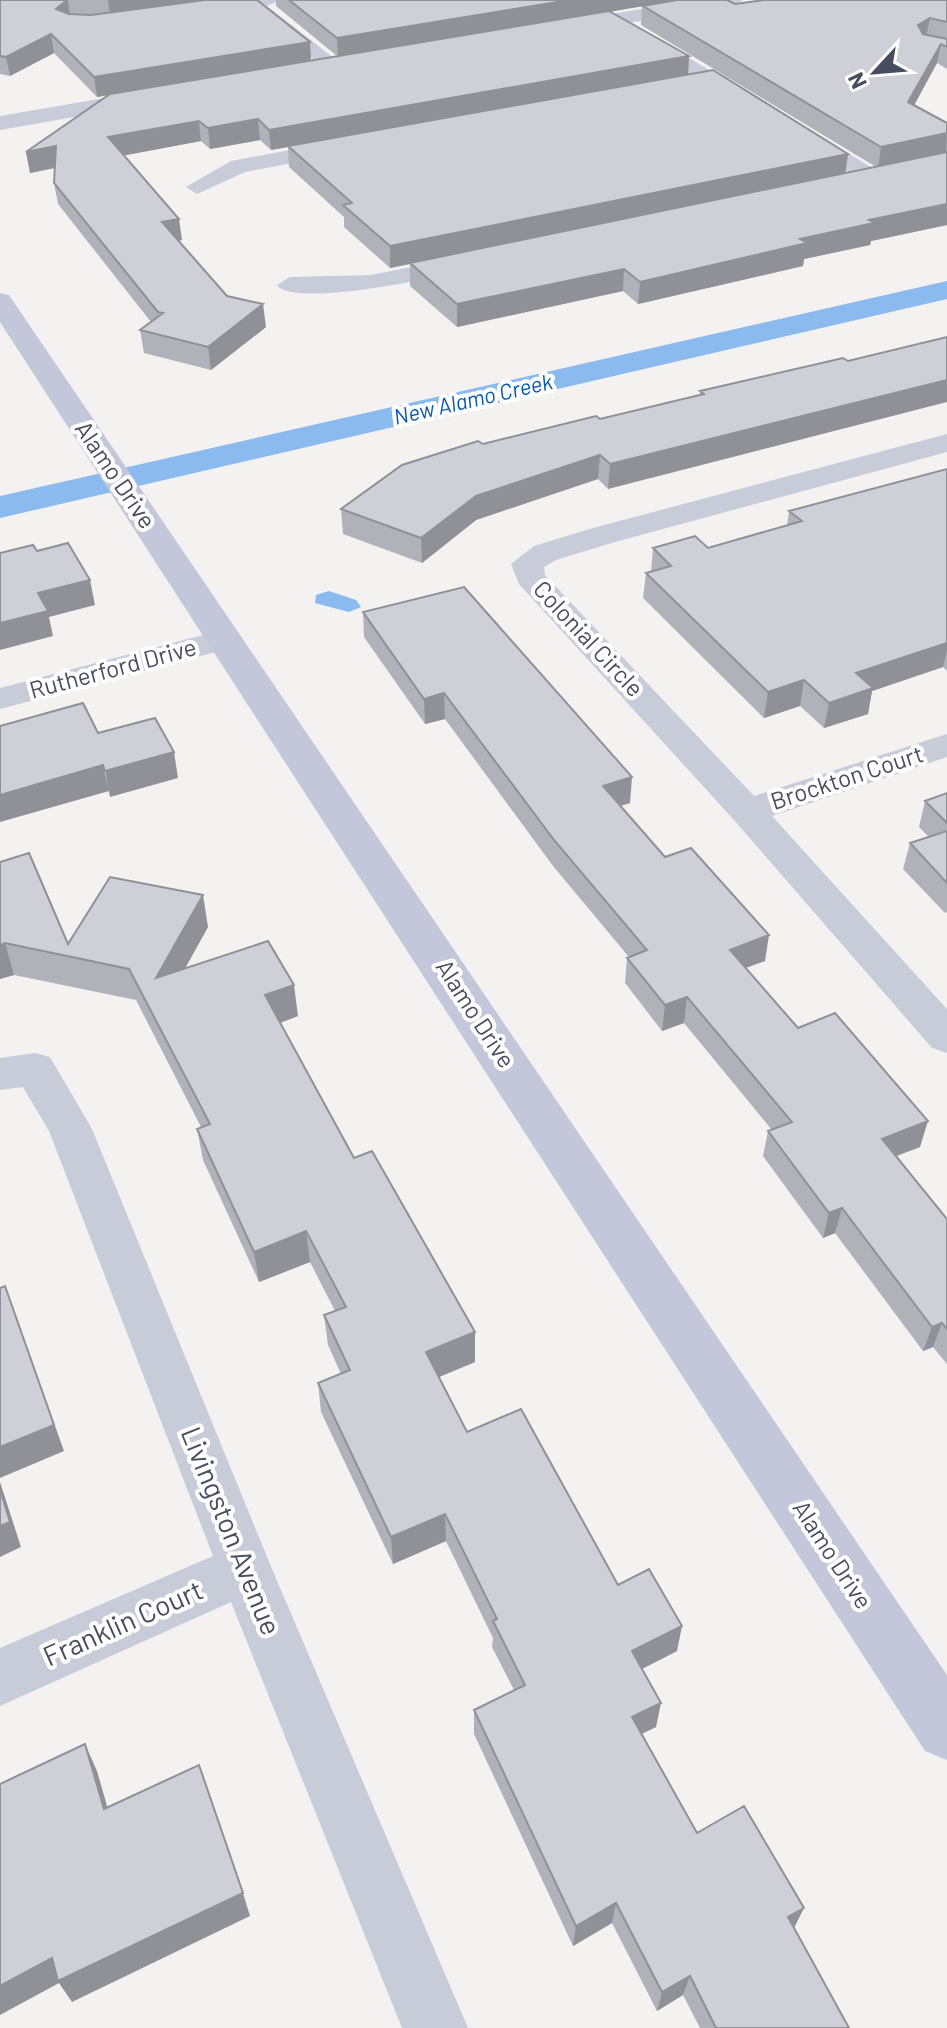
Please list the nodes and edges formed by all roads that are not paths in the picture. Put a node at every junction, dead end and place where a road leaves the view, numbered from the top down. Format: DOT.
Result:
graph roads {
  1 [pos="733,0"];
  2 [pos="260,1"];
  3 [pos="183,14"];
  4 [pos="608,20"];
  5 [pos="547,31"];
  6 [pos="342,65"];
  7 [pos="304,72"];
  8 [pos="716,80"];
  9 [pos="689,85"];
  10 [pos="167,95"];
  11 [pos="0,123"];
  12 [pos="363,143"];
  13 [pos="903,172"];
  14 [pos="873,178"];
  15 [pos="843,185"];
  16 [pos="197,187"];
  17 [pos="493,257"];
  18 [pos="290,285"];
  19 [pos="0,301"];
  20 [pos="947,443"];
  21 [pos="226,639"];
  22 [pos="0,699"];
  23 [pos="947,745"];
  24 [pos="747,811"];
  25 [pos="947,1037"];
  26 [pos="0,1074"];
  27 [pos="245,1569"];
  28 [pos="0,1677"];
  29 [pos="947,1729"];
  30 [pos="435,2028"];
  1 -- 4 [label="street"];
  2 -- 3 [label="street"];
  2 -- 6 [label="street"];
  4 -- 5 [label="street"];
  4 -- 8 [label="street"];
  6 -- 7 [label="street"];
  8 -- 9 [label="street"];
  8 -- 14 [label="street"];
  10 -- 11 [label="street"];
  12 -- 16 [label="street"];
  13 -- 14 [label="street"];
  14 -- 15 [label="street"];
  17 -- 18 [label="street"];
  19 -- 21 [label="main road, Alamo Drive"];
  20 -- 24 [label="street, Colonial Circle"];
  21 -- 22 [label="street, Rutherford Drive"];
  21 -- 29 [label="main road, Alamo Drive"];
  23 -- 24 [label="street, Brockton Court"];
  24 -- 25 [label="street, Colonial Circle"];
  26 -- 27 [label="street, Livingston Avenue"];
  27 -- 28 [label="street, Franklin Court"];
  27 -- 30 [label="street, Livingston Avenue"];
}
